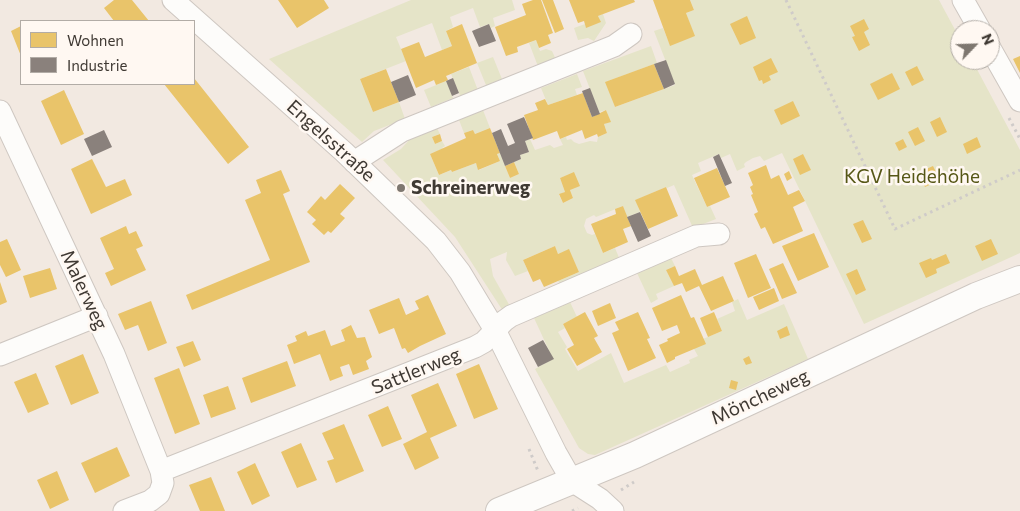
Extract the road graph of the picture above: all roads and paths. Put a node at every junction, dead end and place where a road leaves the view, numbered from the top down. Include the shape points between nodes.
1 (173, 0) edge
2 (786, 0) edge
3 (963, 0) edge
4 (974, 20) edge
5 (631, 34) dead end
6 (1000, 66) edge
7 (1020, 101) edge
8 (0, 111) edge
9 (354, 162) junction
10 (1020, 170) edge
11 (719, 234) dead end
12 (1020, 279) edge
13 (97, 316) junction
14 (495, 330) junction
15 (0, 355) edge
16 (528, 448) dead end
17 (161, 471) junction
18 (572, 481) junction
19 (546, 492) junction
20 (124, 511) edge
21 (499, 511) edge
22 (613, 511) edge

1 - 9 street, Engelsstraße
2 - 10 path via 895,229
3 - 4 street
5 - 9 street via 606,50 402,130
6 - 7 street
8 - 13 street, Malerweg
9 - 14 street, Engelsstraße via 436,241 460,272
11 - 14 street, Sattlerweg via 696,236 511,316
12 - 18 main road, Möncheweg via 976,296 635,455
13 - 15 street
13 - 17 street, Malerweg
14 - 17 street, Sattlerweg via 475,347
14 - 18 street, Engelsstraße
16 - 19 path
17 - 20 street via 163,484 159,494
18 - 19 main road, Möncheweg
18 - 22 street
19 - 21 main road, Möncheweg

